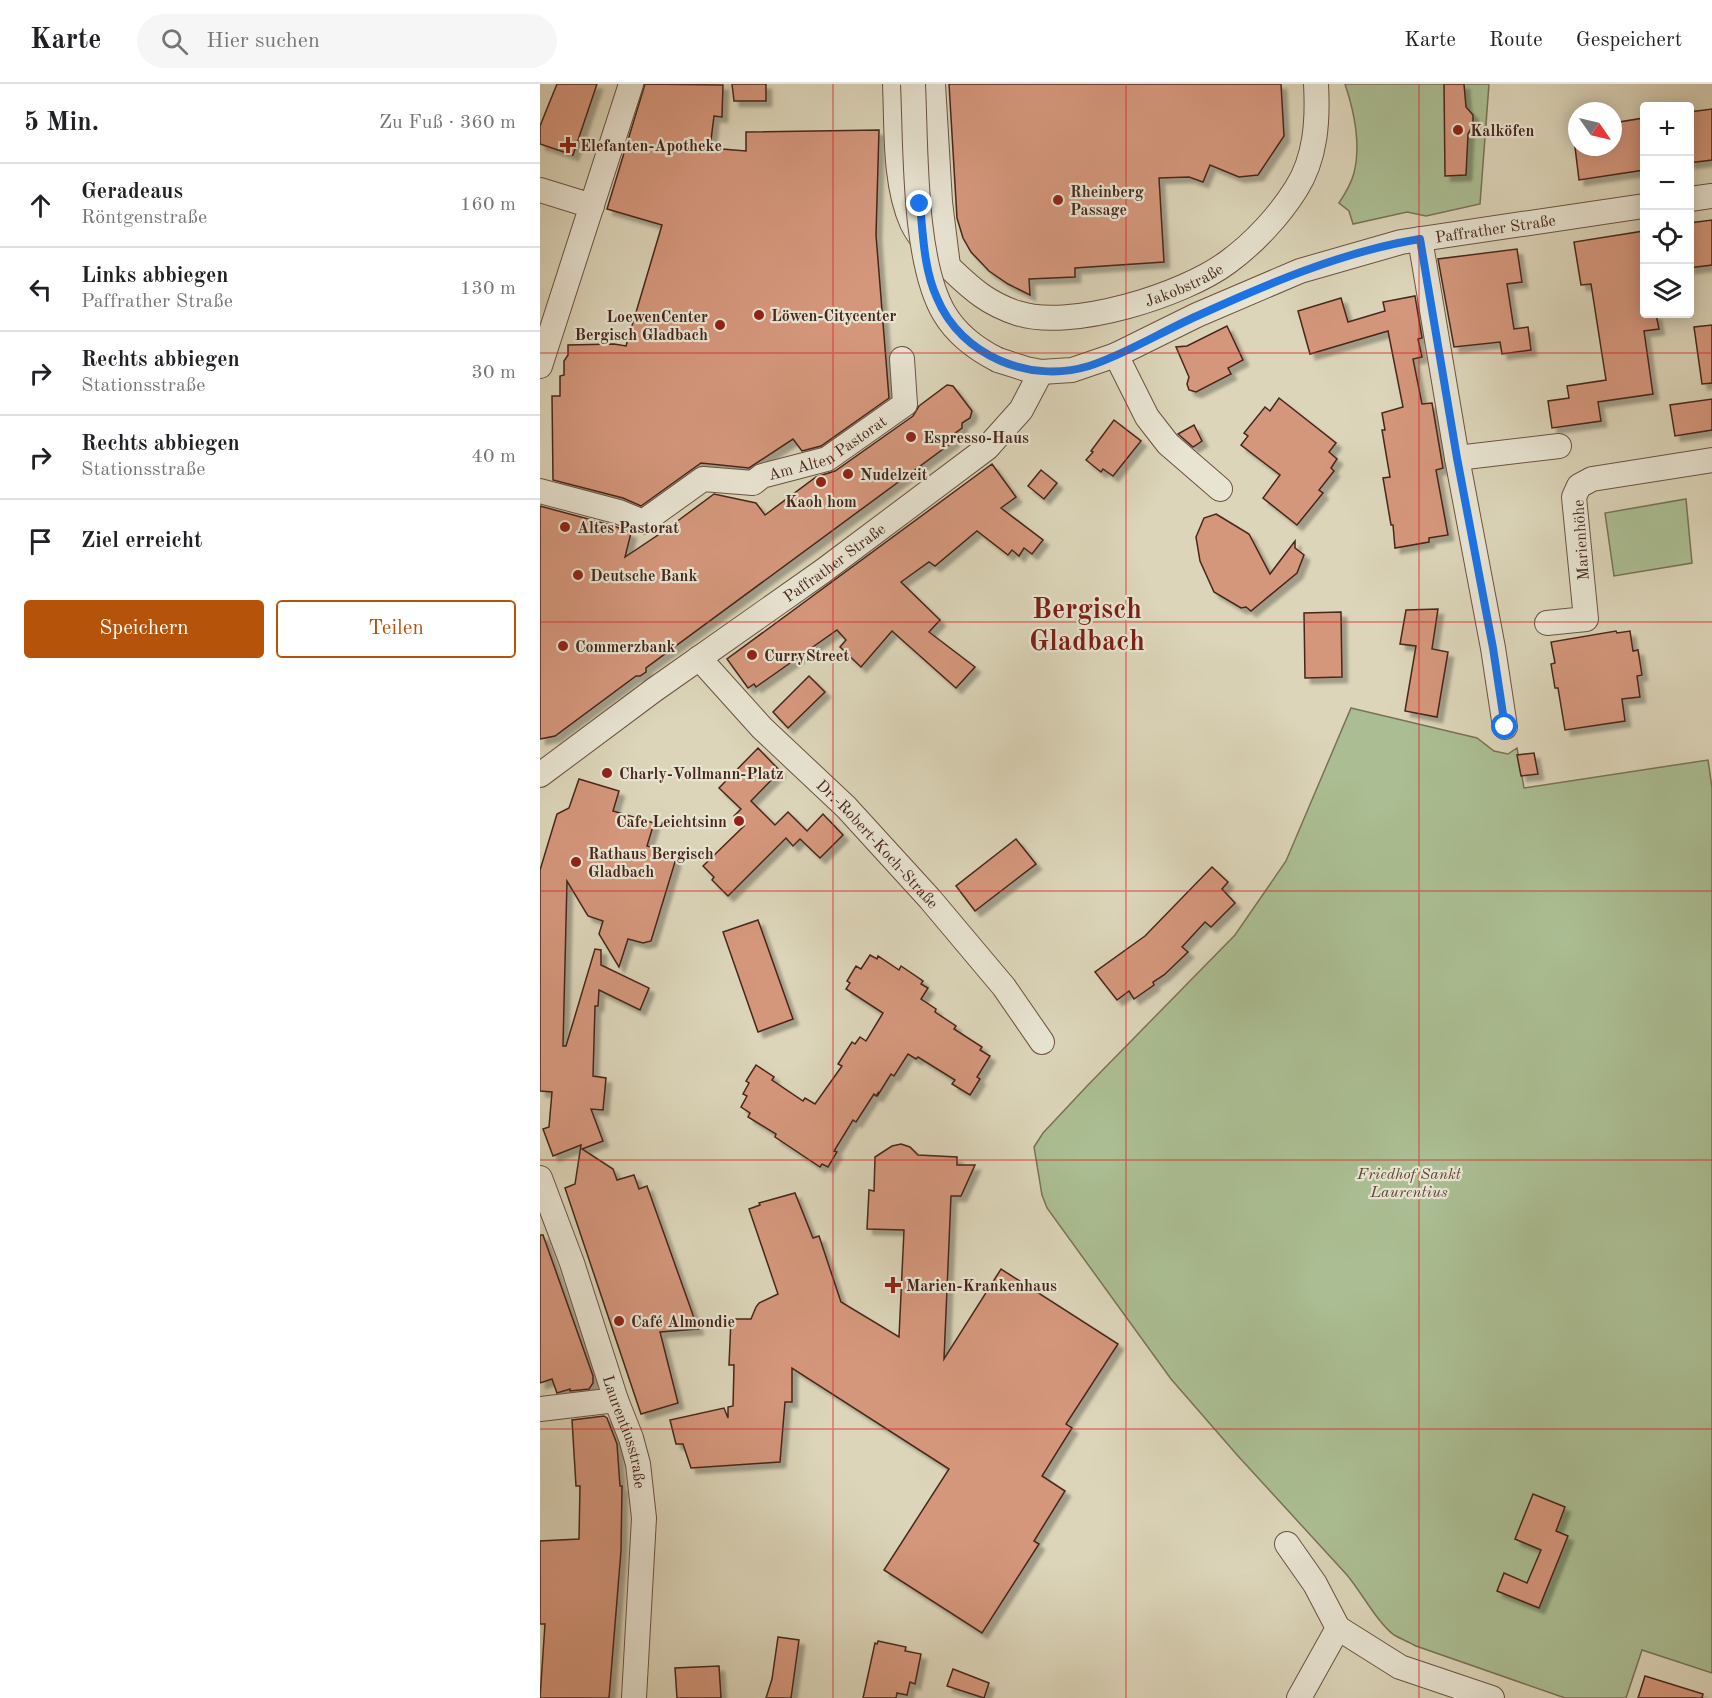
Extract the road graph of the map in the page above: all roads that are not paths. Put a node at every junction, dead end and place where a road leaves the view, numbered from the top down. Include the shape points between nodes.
1 (630, 84) edge
2 (895, 84) edge
3 (913, 84) edge
4 (933, 84) edge
5 (1317, 84) edge
6 (540, 190) edge
7 (1712, 196) edge
8 (1694, 198) edge
9 (592, 206) junction
10 (1640, 207) edge
11 (1420, 239) junction
12 (948, 266) junction
13 (1116, 355) junction
14 (902, 359) dead end
15 (540, 366) edge
16 (1041, 372) junction
17 (1559, 446) dead end
18 (1457, 458) junction
19 (1712, 460) edge
20 (1220, 489) dead end
21 (540, 491) edge
22 (1547, 623) dead end
23 (699, 658) junction
24 (1505, 727) dead end
25 (540, 775) edge
26 (1042, 1042) dead end
27 (540, 1178) edge
28 (616, 1400) junction
29 (540, 1409) edge
30 (1287, 1544) dead end
31 (1338, 1628) junction
32 (634, 1698) edge
33 (1299, 1698) edge
34 (1492, 1698) edge

1 - 9 street
2 - 12 street, Jakobstraße via 904,203 924,242
3 - 16 street, bridge via 921,221 934,292 959,333 978,349 1013,366
4 - 12 street
5 - 12 street, Jakobstraße via 1315,139 1297,188 1278,215 1250,243 1228,262 1196,280 1120,309 1042,318 1018,314 990,302
6 - 9 street
7 - 8 street
9 - 15 street
10 - 11 street, Paffrather Straße
11 - 13 street, Paffrather Straße via 1300,271
11 - 18 street
13 - 16 street, Paffrather Straße via 1072,370
13 - 20 street via 1147,417 1168,444
14 - 21 street, Am Alten Pastorat via 905,404 828,459 762,476 753,483 704,479 643,522
16 - 23 street, Paffrather Straße via 1021,410 987,448
17 - 18 street
18 - 24 street
19 - 22 street, Marienhöhe via 1592,479 1579,486 1574,497 1586,620
23 - 25 street, Paffrather Straße
23 - 26 street, Dr.-Robert-Koch-Straße via 762,729 846,807 930,899 1004,987
27 - 28 street, Laurentiusstraße
28 - 29 street
28 - 32 street, Laurentiusstraße via 638,1464 644,1518
30 - 31 street via 1315,1584
31 - 33 street
31 - 34 street via 1400,1667

